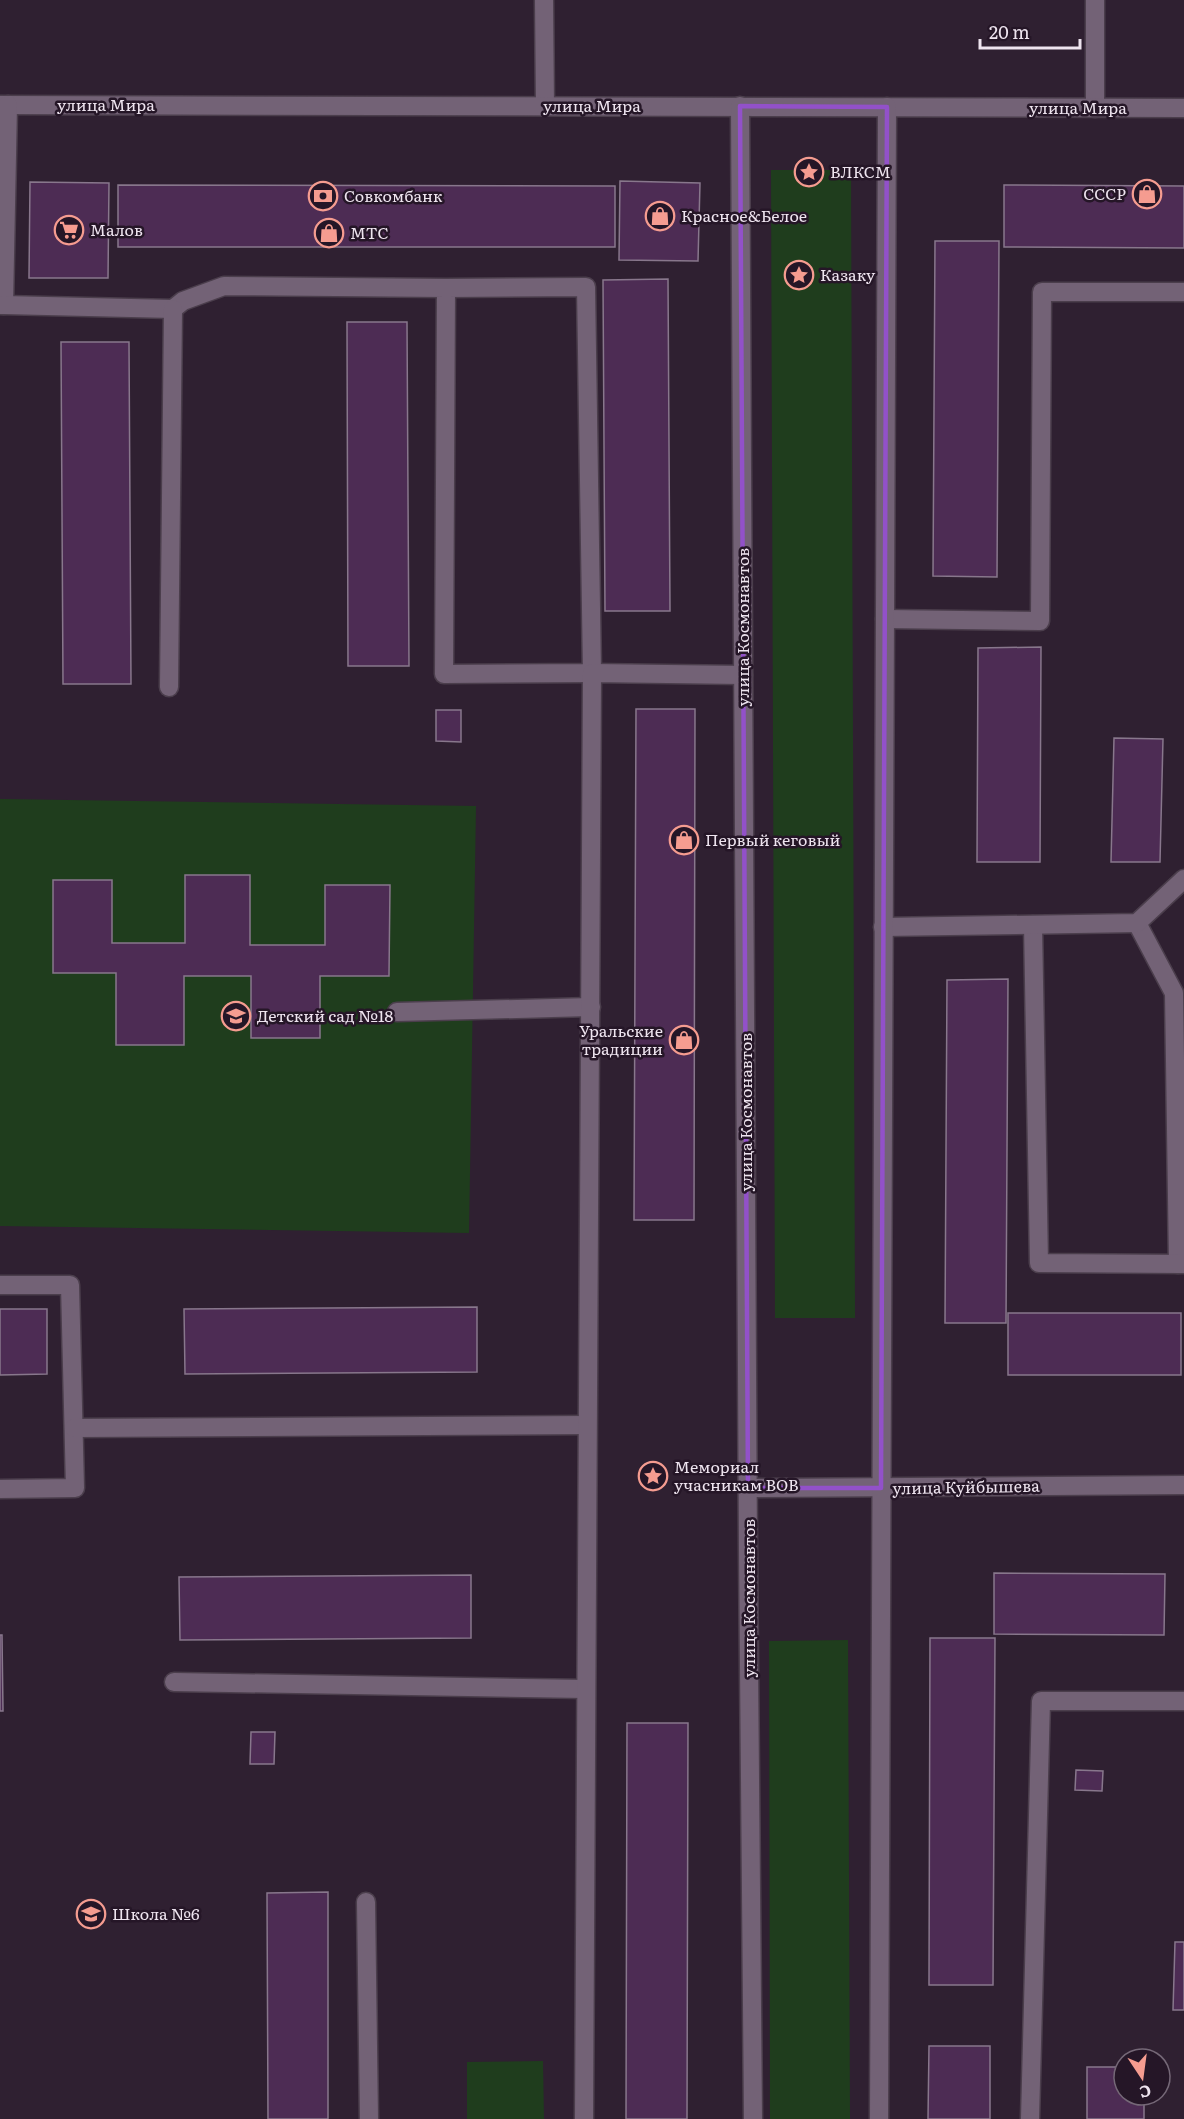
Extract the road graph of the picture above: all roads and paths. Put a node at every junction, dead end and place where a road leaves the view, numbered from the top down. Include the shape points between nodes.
1 (544, 0) edge
2 (1095, 0) edge
3 (4, 105) edge
4 (545, 106) junction
5 (740, 106) junction
6 (887, 107) junction
7 (1095, 108) junction
8 (1184, 108) edge
9 (446, 288) junction
10 (1184, 292) edge
11 (2, 305) edge
12 (173, 309) junction
13 (885, 619) junction
14 (592, 673) junction
15 (743, 675) junction
16 (169, 687) dead end
17 (1184, 879) edge
18 (1137, 923) junction
19 (1033, 925) junction
20 (883, 927) junction
21 (591, 1006) junction
22 (397, 1012) dead end
23 (1181, 1264) edge
24 (0, 1285) edge
25 (587, 1425) junction
26 (74, 1428) junction
27 (1184, 1485) edge
28 (748, 1488) junction
29 (881, 1488) junction
30 (0, 1489) edge
31 (174, 1683) dead end
32 (585, 1689) junction
33 (1184, 1701) edge
34 (366, 1902) dead end
35 (369, 2119) edge
36 (584, 2119) edge
37 (753, 2119) edge
38 (879, 2119) edge
39 (1030, 2119) edge

1 - 4 street
2 - 7 street
3 - 4 street, улица Мира
3 - 11 street
4 - 5 street, улица Мира
5 - 6 street, улица Мира
5 - 15 street, улица Космонавтов
6 - 7 street, улица Мира
6 - 13 street
7 - 8 street, улица Мира
9 - 12 street via 224,286 183,301
9 - 14 street via 586,287
9 - 14 street via 444,674
10 - 13 street via 1042,291 1040,621
11 - 12 street
12 - 16 street
13 - 20 street
14 - 15 street
14 - 21 street
15 - 28 street, улица Космонавтов
17 - 18 street
18 - 19 street
18 - 23 street via 1174,993
19 - 20 street
19 - 23 street via 1039,1263
20 - 29 street
21 - 22 street
21 - 25 street
24 - 26 street via 70,1285
25 - 26 street
25 - 32 street
26 - 30 street via 75,1488
27 - 29 street, улица Куйбышева
28 - 29 street, улица Куйбышева
28 - 37 street, улица Космонавтов
29 - 38 street
31 - 32 street
32 - 36 street
33 - 39 street via 1041,1701
34 - 35 street

